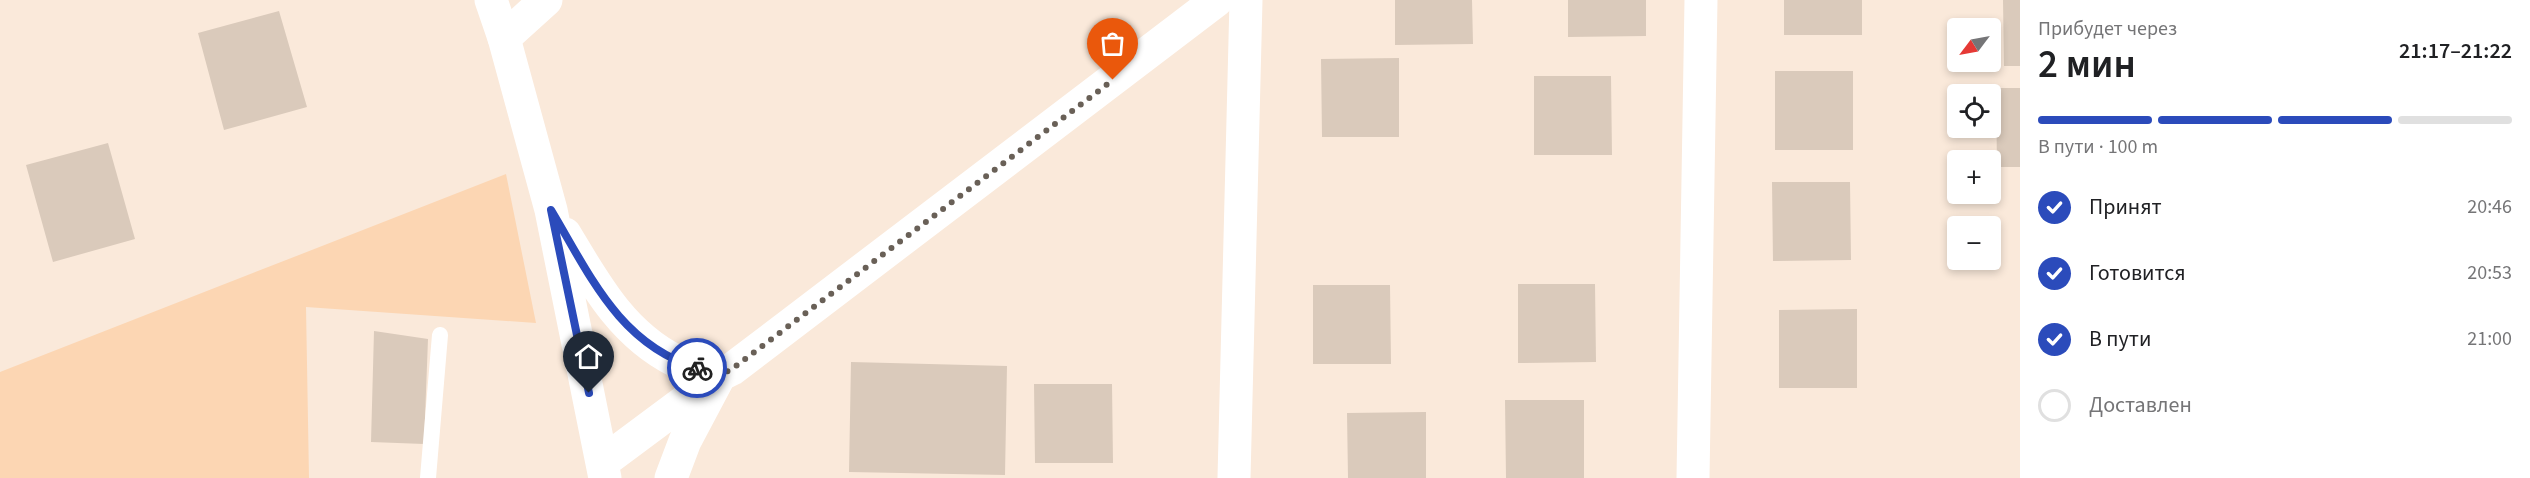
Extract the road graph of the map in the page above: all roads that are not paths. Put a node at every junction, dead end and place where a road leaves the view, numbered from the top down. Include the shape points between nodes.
1 (491, 0) edge
2 (546, 0) edge
3 (1217, 0) edge
4 (1246, 0) edge
5 (1701, 0) edge
6 (504, 38) junction
7 (551, 210) junction
8 (440, 335) dead end
9 (720, 375) junction
10 (604, 470) edge
11 (428, 478) edge
12 (671, 478) edge
13 (1234, 478) edge
14 (1693, 478) edge

1 - 6 main road
2 - 6 main road
3 - 9 main road
4 - 13 main road
5 - 14 main road
6 - 7 main road
7 - 9 main road via 593,281 642,341 677,362
7 - 10 main road
8 - 11 lane
9 - 10 main road
9 - 12 main road via 685,441

